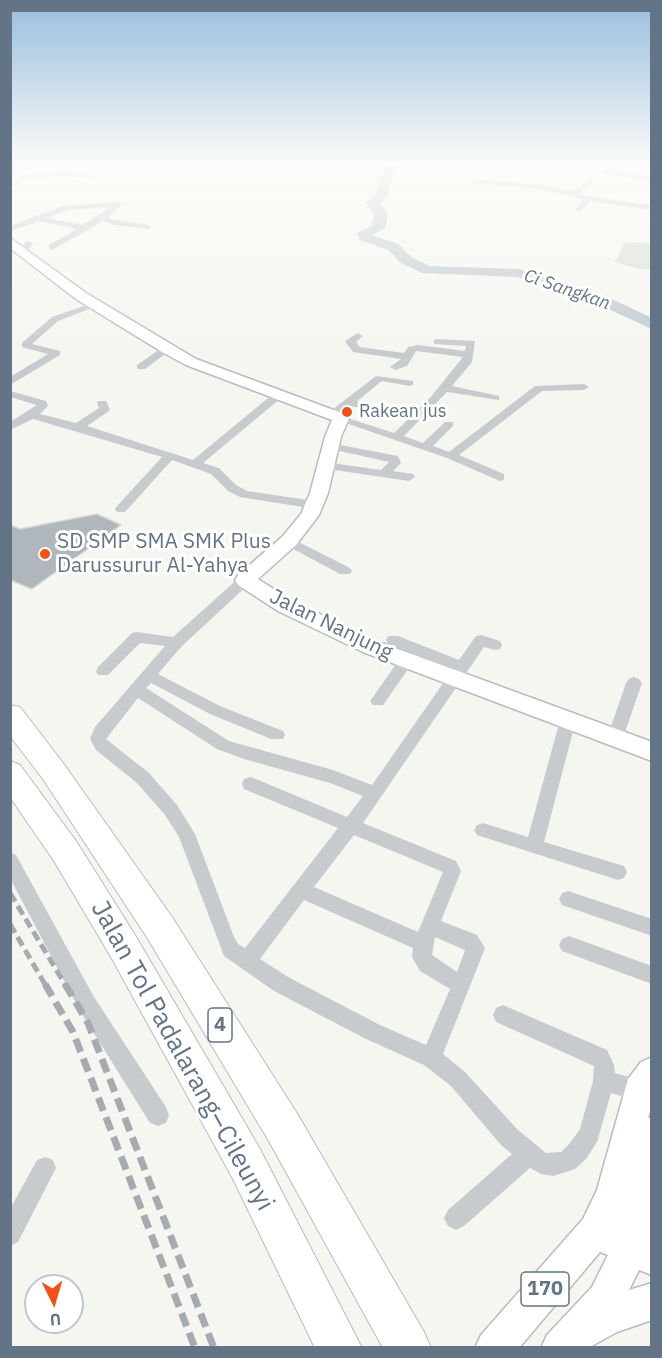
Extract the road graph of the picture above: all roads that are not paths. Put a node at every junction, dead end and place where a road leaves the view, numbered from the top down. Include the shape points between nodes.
1 (82, 227) edge
2 (85, 228) joint
3 (20, 246) edge
4 (52, 247) dead end
5 (95, 305) junction
6 (358, 336) dead end
7 (437, 342) dead end
8 (167, 350) junction
9 (469, 355) junction
10 (408, 357) junction
11 (141, 367) dead end
12 (395, 367) dead end
13 (10, 382) edge
14 (409, 383) dead end
15 (584, 387) dead end
16 (445, 388) junction
17 (10, 394) edge
18 (277, 396) junction
19 (495, 398) dead end
20 (102, 403) dead end
21 (341, 412) junction
22 (394, 414) dead end
23 (32, 415) junction
24 (449, 424) dead end
25 (10, 427) edge
26 (78, 427) junction
27 (396, 437) junction
28 (330, 446) junction
29 (425, 447) junction
30 (170, 455) junction
31 (452, 456) junction
32 (195, 464) junction
33 (325, 466) junction
34 (385, 473) junction
35 (409, 477) dead end
36 (500, 477) dead end
37 (315, 505) junction
38 (121, 508) dead end
39 (289, 541) junction
40 (345, 571) dead end
41 (245, 580) junction
42 (393, 640) dead end
43 (176, 643) junction
44 (495, 645) dead end
45 (406, 661) junction
46 (103, 671) dead end
47 (458, 673) junction
48 (150, 676) junction
49 (634, 682) dead end
50 (138, 690) junction
51 (378, 701) dead end
52 (10, 715) edge
53 (568, 720) junction
54 (276, 735) dead end
55 (615, 738) junction
56 (651, 752) edge
57 (10, 773) edge
58 (250, 784) dead end
59 (375, 794) junction
60 (351, 826) junction
61 (483, 830) dead end
62 (534, 846) junction
63 (10, 860) edge
64 (618, 872) dead end
65 (301, 890) junction
66 (568, 899) dead end
67 (651, 928) edge
68 (426, 935) junction
69 (569, 945) dead end
70 (246, 962) junction
71 (651, 975) edge
72 (462, 985) junction
73 (503, 1015) dead end
74 (431, 1058) junction
75 (604, 1081) junction
76 (645, 1082) edge
77 (158, 1115) dead end
78 (651, 1133) edge
79 (529, 1155) junction
80 (45, 1168) dead end
81 (456, 1218) dead end
82 (595, 1231) junction
83 (10, 1234) edge
84 (641, 1253) edge
85 (651, 1301) edge
86 (566, 1341) edge
87 (339, 1347) edge
88 (408, 1347) edge
89 (494, 1347) edge

1 - 2 street
2 - 4 street
3 - 5 main road
5 - 8 main road
5 - 13 street via 55,319 25,345 56,353
6 - 10 street via 350,340 357,350
7 - 9 street via 472,343
8 - 11 street
8 - 18 main road
9 - 10 street via 418,348 412,349
9 - 16 street
10 - 12 street via 404,364
14 - 21 street via 383,377
15 - 31 street via 539,388
16 - 19 street
16 - 27 street
17 - 23 street via 42,403
18 - 21 main road
18 - 32 street
20 - 26 street via 105,409
21 - 22 street
21 - 27 street
21 - 28 main road, Jalan Nanjung
23 - 25 street
23 - 26 street
24 - 29 street
26 - 30 street
27 - 29 street
28 - 33 main road, Jalan Nanjung
28 - 34 street via 394,458 395,463
29 - 31 street
30 - 32 street
30 - 38 street
31 - 36 street
32 - 37 street via 215,471 244,494
33 - 34 street
33 - 37 main road, Jalan Nanjung
34 - 35 street
37 - 39 main road, Jalan Nanjung
39 - 40 street
39 - 41 main road, Jalan Nanjung
41 - 43 street
41 - 45 main road, Jalan Nanjung via 285,606
42 - 47 street
43 - 46 street via 137,637
43 - 48 street
44 - 47 street via 481,640
45 - 47 main road, Jalan Nanjung
45 - 51 street
47 - 53 main road, Jalan Nanjung
47 - 59 street
48 - 50 street
48 - 54 street via 214,710
49 - 55 street
50 - 59 street via 223,744 333,777
50 - 70 street via 101,732 99,742 143,777 171,810 198,862 226,941
52 - 88 highway, Jalan Tol Padalarang–Cileunyi / 4 via 54,771 160,927 284,1129
53 - 55 main road, Jalan Nanjung
53 - 62 street
55 - 56 main road, Jalan Nanjung
57 - 87 highway, Jalan Tol Padalarang–Cileunyi / 4 via 65,851 123,946 246,1163
58 - 60 street
59 - 60 street
60 - 65 street
60 - 68 street via 450,867 452,871
61 - 62 street
62 - 64 street
63 - 77 street via 87,1004
65 - 68 street
65 - 70 street
66 - 67 street
68 - 72 street via 423,957 427,966
68 - 72 street via 470,941 474,945
69 - 71 street
70 - 74 street via 373,1032
72 - 74 street
73 - 75 street via 600,1057
74 - 79 street via 458,1079
75 - 76 street
75 - 79 street via 589,1134 578,1151 567,1161 552,1165
76 - 82 main road, 170 via 613,1194
78 - 84 main road, 170 via 641,1177
79 - 81 street
80 - 83 street
82 - 84 main road
82 - 89 main road, 170
84 - 86 main road, 170 via 605,1300
85 - 86 main road via 608,1316

